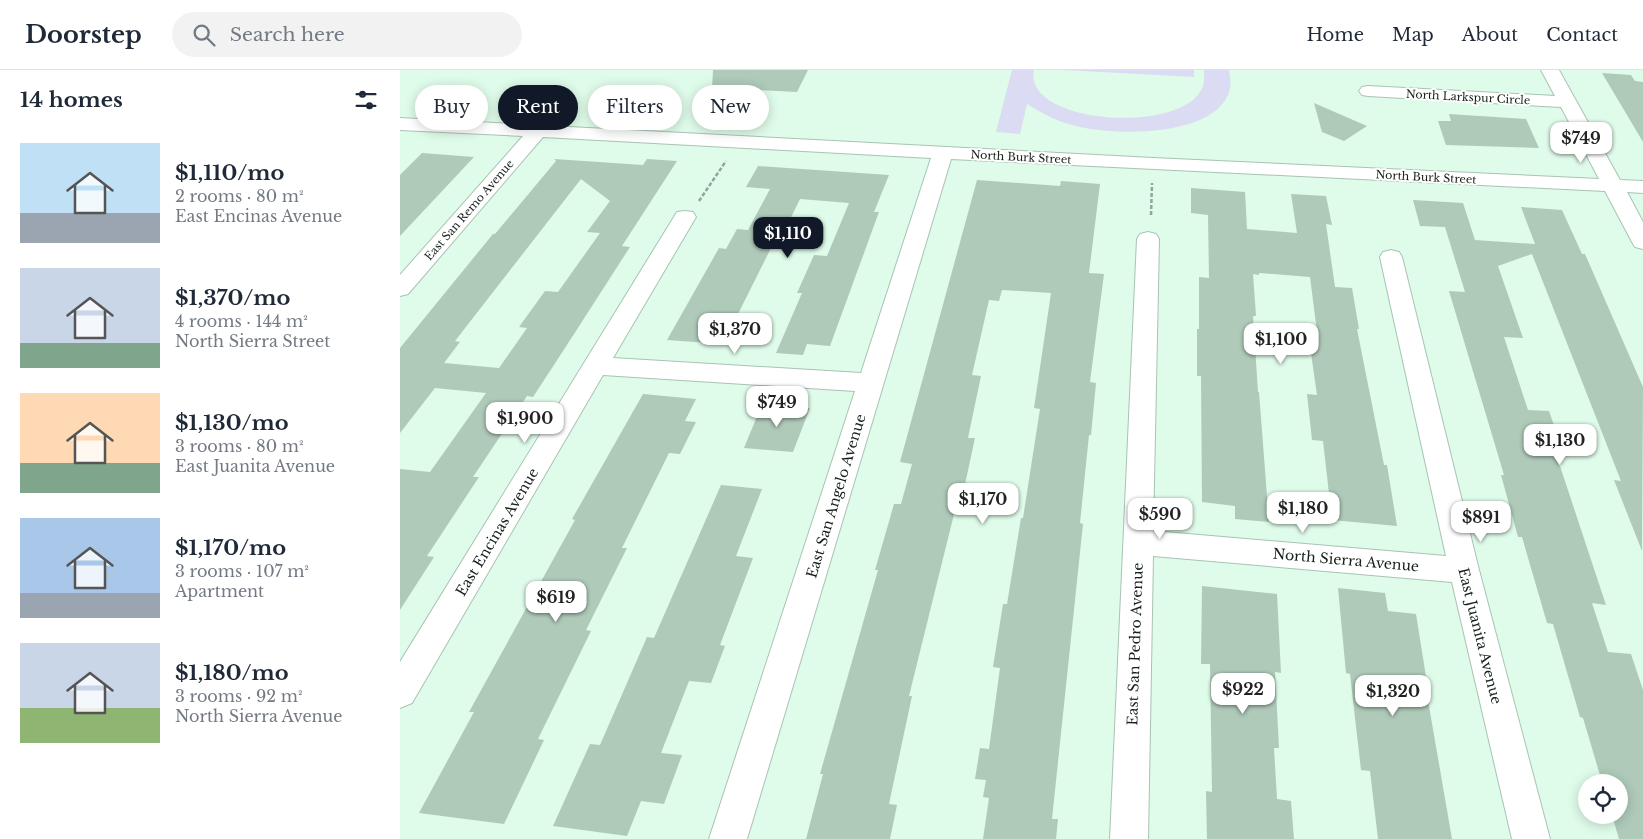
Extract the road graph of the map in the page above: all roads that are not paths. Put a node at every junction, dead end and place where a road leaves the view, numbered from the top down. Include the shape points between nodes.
1 (1550, 70) edge
2 (1368, 91) dead end
3 (1567, 102) junction
4 (400, 124) edge
5 (538, 131) junction
6 (943, 153) junction
7 (1612, 185) junction
8 (1643, 187) edge
9 (685, 217) road end
10 (1150, 227) road end
11 (1643, 242) edge
12 (1391, 257) dead end
13 (400, 289) edge
14 (596, 366) junction
15 (871, 384) junction
16 (1138, 542) junction
17 (1464, 570) junction
18 (400, 692) edge
19 (728, 839) edge
20 (1129, 839) edge
21 (1531, 839) edge

1 - 3 street
2 - 3 street, North Larkspur Circle
3 - 7 street
4 - 5 street, North Burk Street
5 - 6 street, North Burk Street
5 - 13 street, East San Remo Avenue
6 - 7 street, North Burk Street
6 - 15 street, East San Angelo Avenue
7 - 8 street, North Burk Street
7 - 11 street
9 - 14 street, East Encinas Avenue
10 - 16 street, East San Pedro Avenue
12 - 17 street, East Juanita Avenue
14 - 15 street
14 - 18 street, East Encinas Avenue
15 - 19 street, East San Angelo Avenue
16 - 17 street, North Sierra Avenue
16 - 20 street, East San Pedro Avenue
17 - 21 street, East Juanita Avenue

